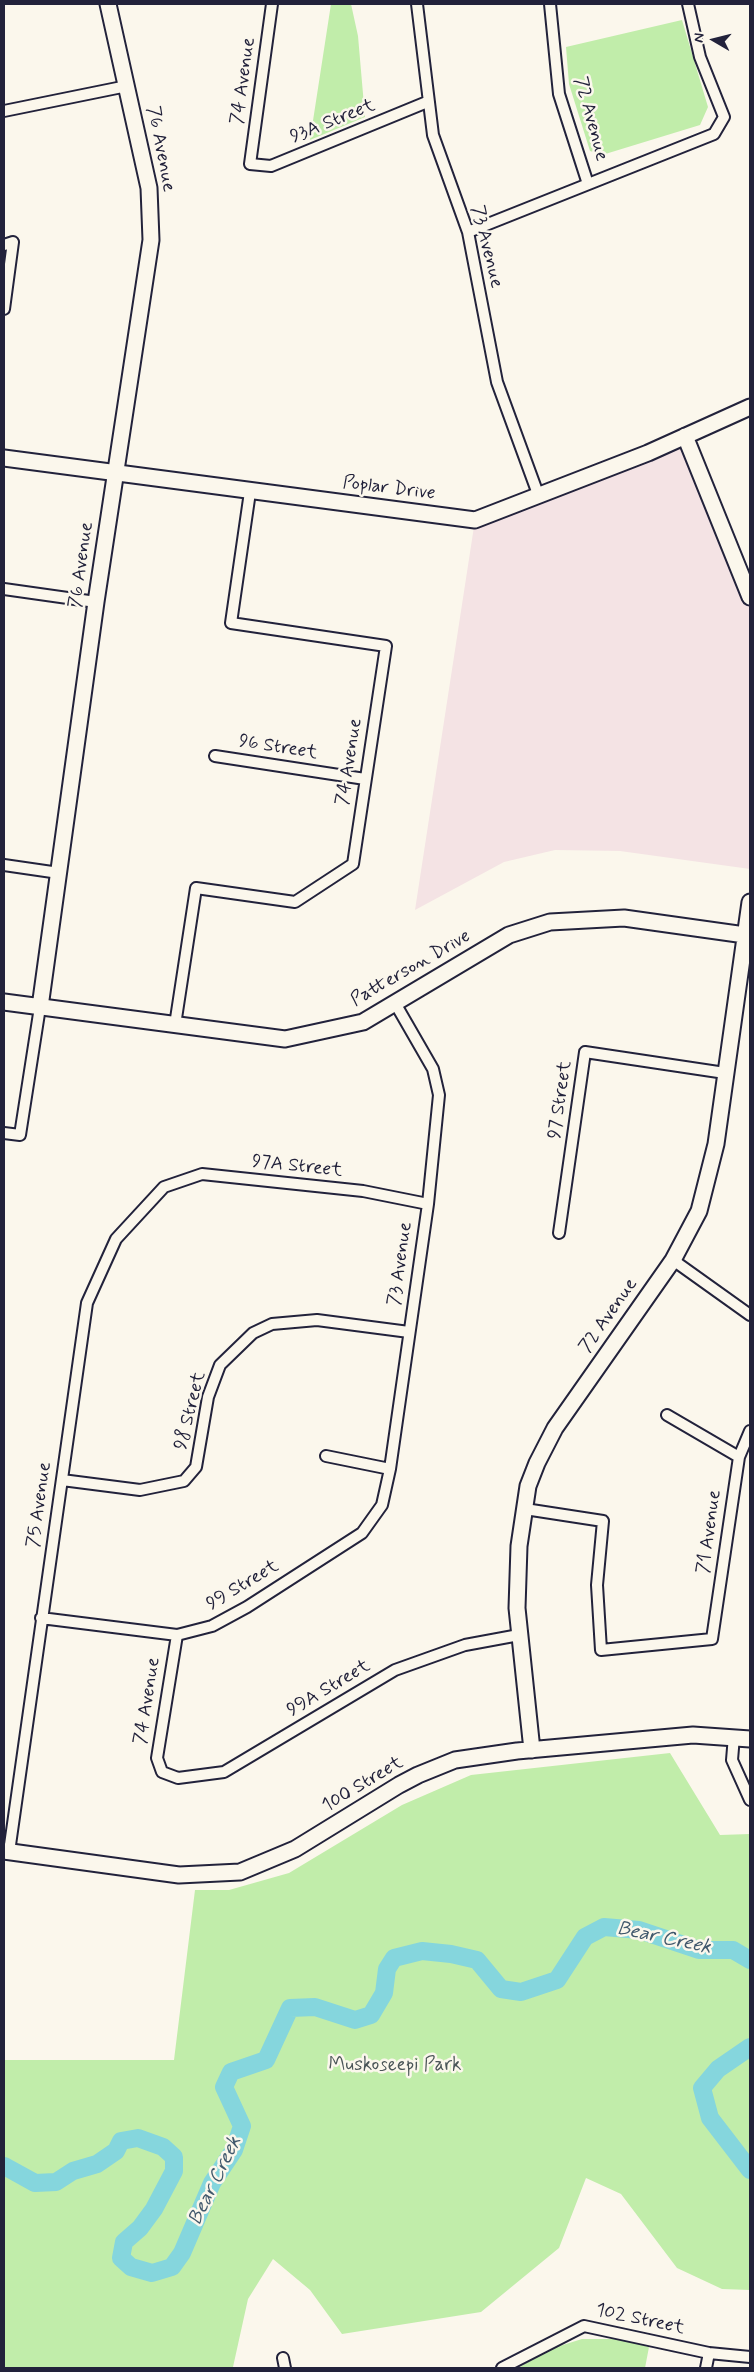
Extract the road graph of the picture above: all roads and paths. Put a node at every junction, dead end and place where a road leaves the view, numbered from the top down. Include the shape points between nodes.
1 (108, 4) edge
2 (272, 4) edge
3 (417, 4) edge
4 (550, 4) edge
5 (688, 4) edge
6 (127, 86) junction
7 (427, 102) junction
8 (4, 111) edge
9 (250, 164) joint
10 (588, 184) junction
11 (468, 232) junction
12 (8, 243) edge
13 (4, 309) edge
14 (750, 407) edge
15 (684, 436) junction
16 (4, 458) edge
17 (115, 473) junction
18 (250, 492) junction
19 (538, 494) junction
20 (4, 589) edge
21 (750, 598) edge
22 (96, 602) junction
23 (215, 756) dead end
24 (365, 780) junction
25 (4, 865) edge
26 (59, 873) junction
27 (750, 902) edge
28 (745, 935) junction
29 (4, 1002) edge
30 (395, 1003) junction
31 (40, 1007) junction
32 (175, 1025) junction
33 (725, 1073) junction
34 (4, 1133) edge
35 (164, 1187) joint
36 (428, 1204) junction
37 (559, 1233) dead end
38 (673, 1260) junction
39 (750, 1315) edge
40 (409, 1332) junction
41 (667, 1415) dead end
42 (750, 1431) edge
43 (326, 1456) dead end
44 (739, 1457) junction
45 (390, 1469) junction
46 (62, 1480) junction
47 (524, 1509) junction
48 (362, 1533) joint
49 (41, 1618) junction
50 (177, 1635) junction
51 (518, 1635) junction
52 (734, 1736) junction
53 (750, 1739) edge
54 (532, 1750) junction
55 (162, 1772) joint
56 (750, 1800) edge
57 (6, 1851) edge
58 (708, 2353) junction
59 (750, 2357) edge
60 (504, 2368) edge
61 (706, 2368) edge

1 - 6 street, 76 Avenue
2 - 9 street, 74 Avenue
3 - 7 street, 73 Avenue
4 - 10 street, 72 Avenue via 559,94
5 - 10 street via 700,57 724,117 714,134
6 - 8 street
6 - 17 street, 76 Avenue via 150,188 151,240
7 - 9 street, 93A Street via 271,166
7 - 11 street, 73 Avenue via 433,134
10 - 11 street
11 - 19 street, 73 Avenue via 497,382
12 - 13 street
14 - 15 street, Poplar Drive
15 - 19 street, Poplar Drive via 648,453
15 - 21 street
16 - 17 street, Poplar Drive
17 - 18 street, Poplar Drive
17 - 22 street, 76 Avenue
18 - 19 street, Poplar Drive via 475,520
18 - 24 street, 74 Avenue via 231,623 386,646
20 - 22 street
22 - 26 street, 76 Avenue
23 - 24 street, 96 Street
24 - 32 street, 74 Avenue via 352,864 295,902 196,888
25 - 26 street
26 - 31 street, 76 Avenue
27 - 28 street, 72 Avenue
28 - 30 street, Patterson Drive via 624,918 550,922 509,935
28 - 33 street, 72 Avenue
29 - 31 street, Patterson Drive
30 - 32 street, Patterson Drive via 363,1022 285,1039
30 - 36 street, 73 Avenue via 433,1069 439,1096
31 - 32 street, Patterson Drive
31 - 34 street, 76 Avenue via 20,1135
33 - 37 street, 97 Street via 585,1052
33 - 38 street, 72 Avenue via 711,1171 699,1211
35 - 36 street, 97A Street via 202,1174 363,1191
35 - 46 street, 75 Avenue via 116,1239 87,1303
36 - 40 street, 73 Avenue
38 - 39 street
38 - 47 street, 72 Avenue via 546,1443 528,1486
40 - 45 street, 73 Avenue
40 - 46 street, 98 Street via 317,1320 272,1324 253,1333 220,1365 208,1397 196,1467 184,1481 140,1490
41 - 44 street
42 - 44 street, 71 Avenue
43 - 45 street
44 - 47 street, 71 Avenue via 712,1639 601,1650 597,1585 604,1521
45 - 48 street, 73 Avenue via 382,1505
46 - 49 street, 75 Avenue
47 - 51 street, 72 Avenue via 517,1581
48 - 50 street, 99 Street via 247,1607 212,1626
49 - 50 street, 99 Street
49 - 57 street, 75 Avenue
50 - 55 street, 74 Avenue via 157,1758
51 - 54 street, 72 Avenue
51 - 55 street, 99A Street via 464,1645 394,1670 224,1772 178,1778
52 - 53 street, 100 Street
52 - 54 street, 100 Street via 693,1735
52 - 56 street via 732,1760
54 - 57 street, 100 Street via 480,1755 437,1766 295,1849 240,1872 179,1875
58 - 59 street, 102 Street
58 - 60 street, 102 Street via 584,2326
58 - 61 street

